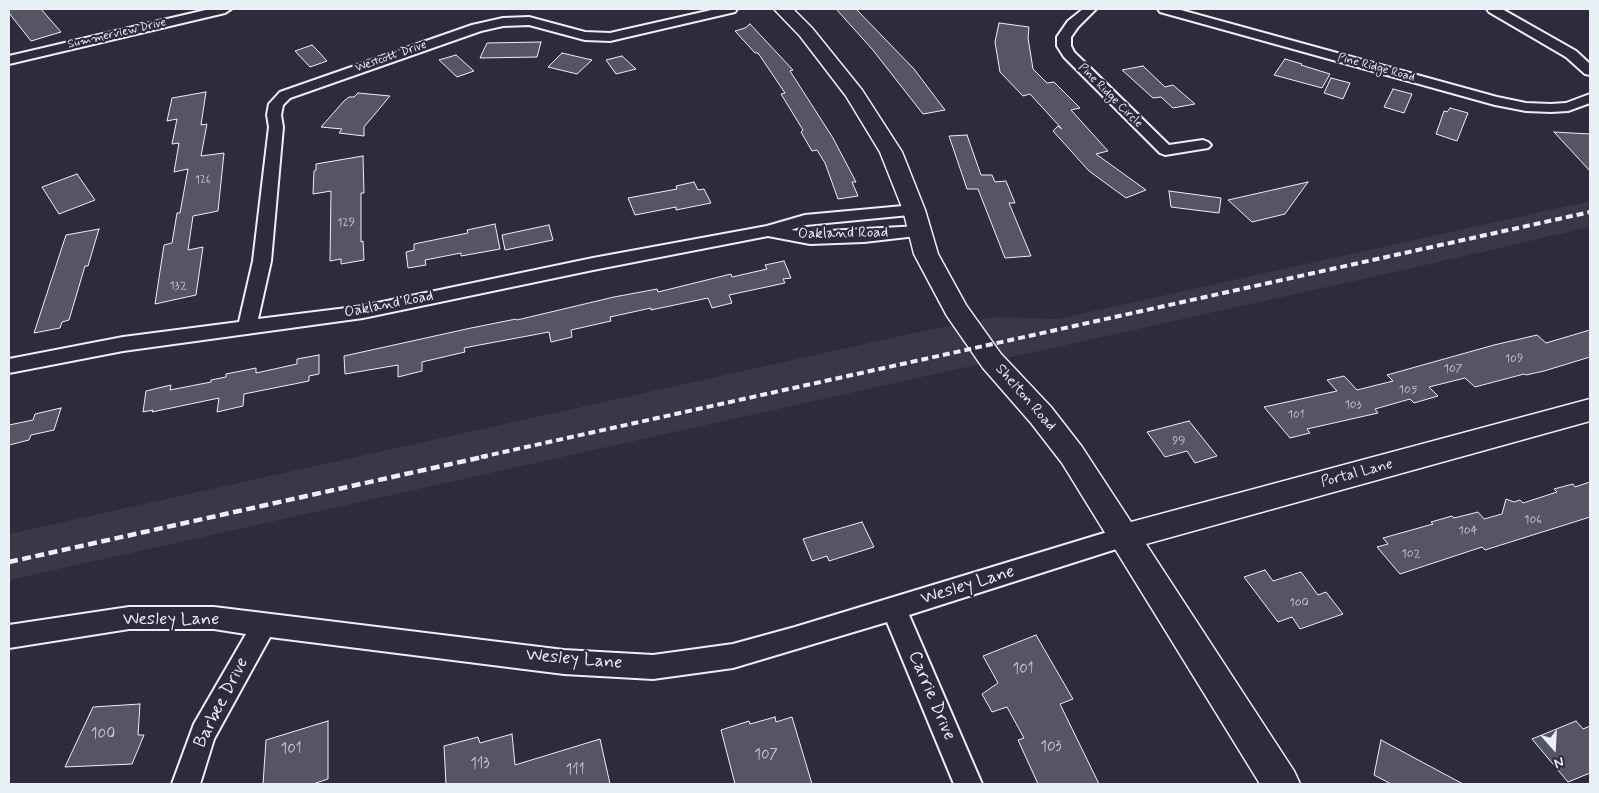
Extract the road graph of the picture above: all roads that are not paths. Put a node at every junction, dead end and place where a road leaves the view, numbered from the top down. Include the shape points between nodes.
1 (225, 9) edge
2 (731, 9) edge
3 (782, 9) edge
4 (1090, 9) edge
5 (1164, 9) edge
6 (1493, 9) edge
7 (9, 60) edge
8 (1590, 71) edge
9 (1590, 98) edge
10 (1203, 145) dead end
11 (916, 220) junction
12 (246, 326) junction
13 (9, 366) edge
14 (1590, 410) edge
15 (1124, 537) junction
16 (894, 609) junction
17 (264, 625) junction
18 (9, 637) edge
19 (186, 784) edge
20 (968, 784) edge
21 (1281, 784) edge

1 - 7 street, Summerview Drive
2 - 12 street, Westcott Drive via 610,37 585,36 529,21 496,23 284,95 276,104 274,115 276,127 262,261
3 - 11 street, Shelton Road via 806,32 855,94 891,152
4 - 10 street, Pine Ridge Circle via 1072,24 1064,37 1064,46 1069,54 1165,150
5 - 9 street, Pine Ridge Road via 1495,101 1550,108 1568,107
6 - 8 street via 1571,54
11 - 12 street, Oakland Road via 864,236 810,238 768,231 363,312
11 - 15 street, Shelton Road via 934,273 981,348 1072,455
12 - 13 street, Oakland Road via 123,344
14 - 15 street, Portal Lane
15 - 16 street, Wesley Lane
15 - 21 street, Shelton Road
16 - 17 street, Wesley Lane via 733,656 653,667 564,662
16 - 20 street, Carrie Drive
17 - 18 street, Wesley Lane via 214,618 129,618
17 - 19 street, Barbee Drive via 203,733

